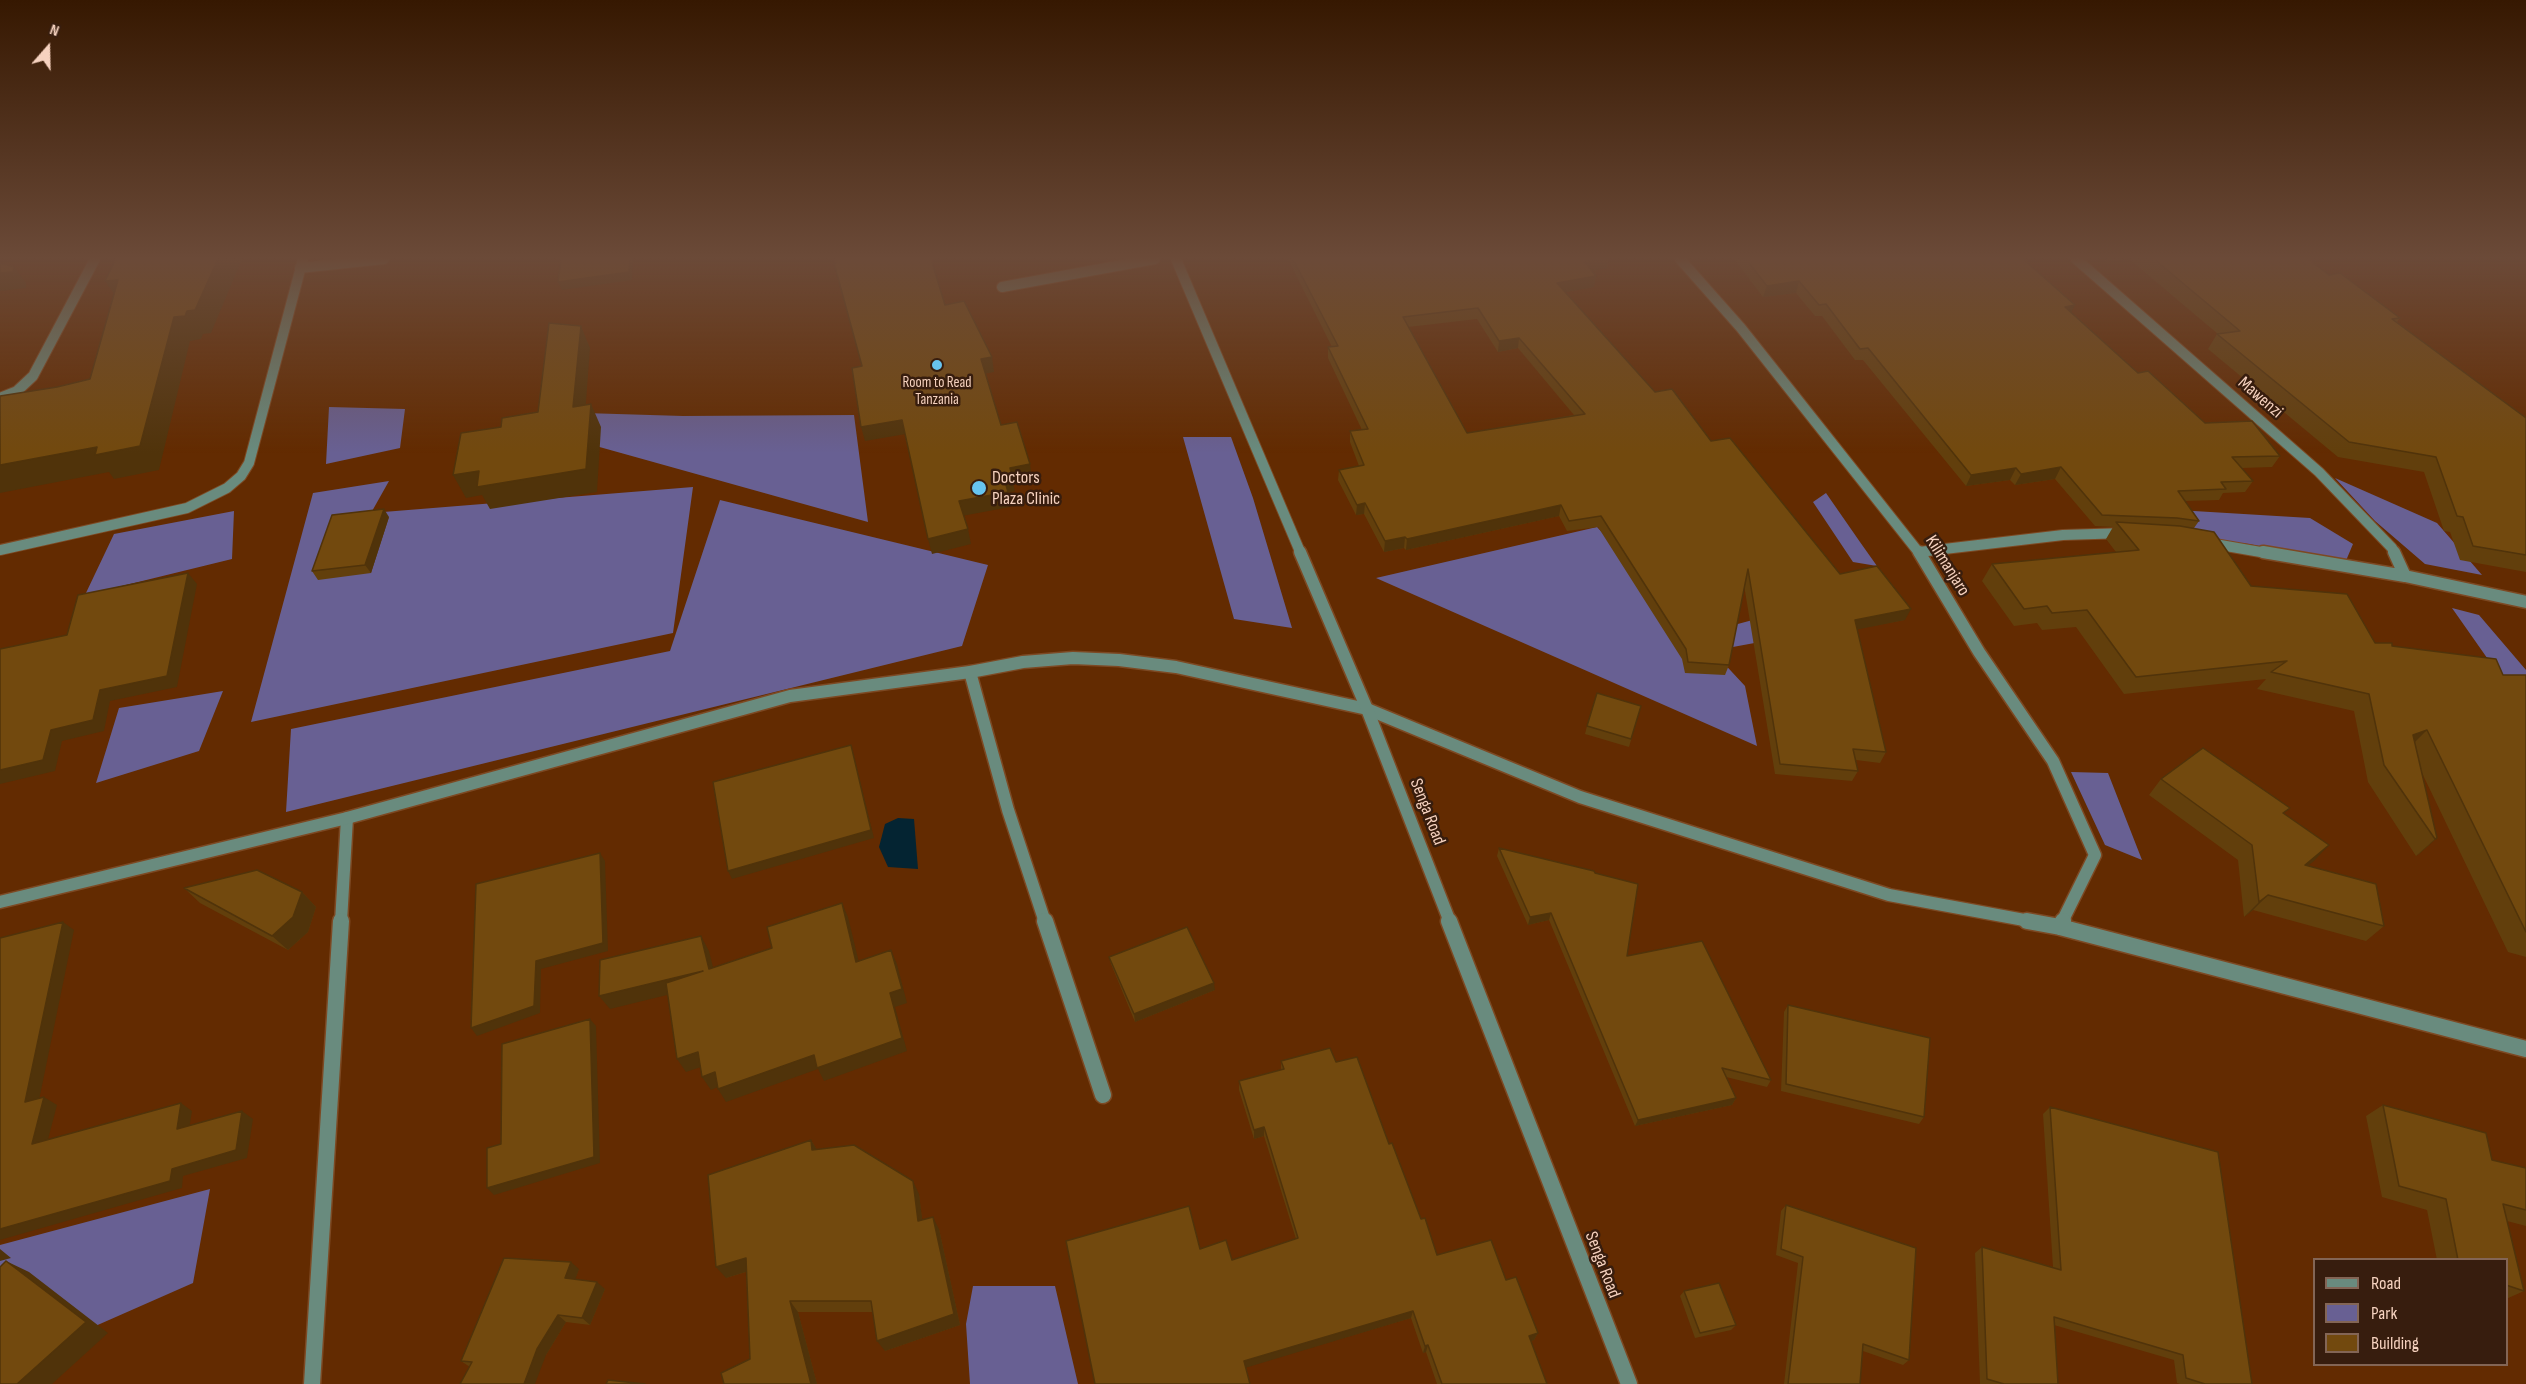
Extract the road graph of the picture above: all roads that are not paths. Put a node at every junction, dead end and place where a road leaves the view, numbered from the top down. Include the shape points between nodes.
1 (61, 324) edge
2 (286, 324) edge
3 (1203, 324) edge
4 (1738, 324) edge
5 (2150, 324) edge
6 (0, 398) edge
7 (2138, 534) edge
8 (2192, 540) edge
9 (0, 550) edge
10 (1919, 552) junction
11 (2405, 576) junction
12 (2526, 602) edge
13 (970, 672) junction
14 (1367, 709) junction
15 (347, 818) junction
16 (0, 902) edge
17 (2060, 927) junction
18 (2526, 1049) edge
19 (1103, 1095) dead end
20 (312, 1384) edge
21 (1629, 1384) edge

1 - 6 street via 33,376 16,391
2 - 9 street via 249,463 227,488 187,508
3 - 14 street, Senga Road
4 - 10 street, Kilimanjaro
5 - 11 street, Mawenzi via 2319,472 2392,548
7 - 10 street via 2063,535
8 - 11 street
10 - 17 street, Kilimanjaro via 1979,652 2053,761 2095,855
11 - 12 street
13 - 14 street via 1023,662 1119,660 1176,667
13 - 15 street via 790,696
13 - 19 street via 1008,810
14 - 17 street via 1580,797 1889,895
14 - 21 street, Senga Road
15 - 16 street
15 - 20 street
17 - 18 street

